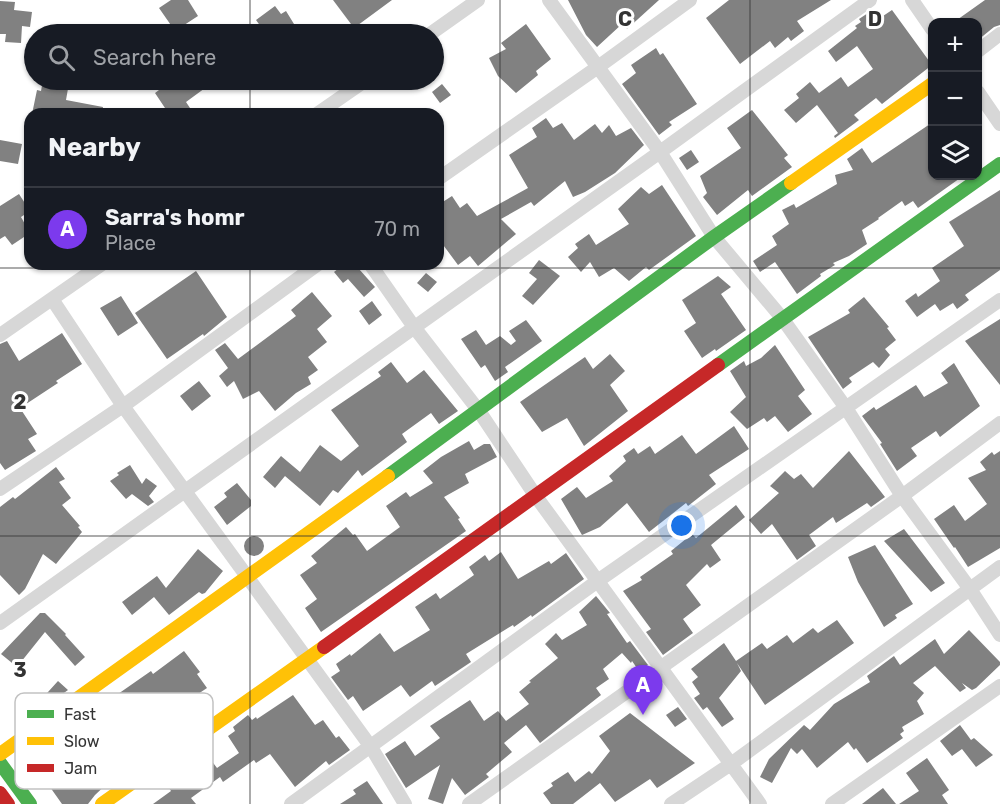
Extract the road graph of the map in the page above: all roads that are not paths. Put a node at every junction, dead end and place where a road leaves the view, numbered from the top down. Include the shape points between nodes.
1 (478, 0) edge
2 (549, 0) edge
3 (690, 0) edge
4 (870, 0) edge
5 (912, 0) edge
6 (928, 22) edge
7 (444, 24) edge
8 (1000, 34) edge
9 (982, 48) edge
10 (598, 67) junction
11 (928, 87) edge
12 (352, 90) edge
13 (982, 98) edge
14 (326, 108) edge
15 (1000, 124) edge
16 (660, 152) junction
17 (1000, 164) edge
18 (444, 175) edge
19 (714, 237) junction
20 (93, 270) edge
21 (310, 270) edge
22 (374, 270) edge
23 (52, 299) junction
24 (1000, 300) edge
25 (782, 318) junction
26 (414, 327) junction
27 (0, 335) edge
28 (123, 406) junction
29 (846, 408) junction
30 (479, 411) junction
31 (1000, 423) edge
32 (0, 489) edge
33 (184, 490) junction
34 (535, 495) junction
35 (902, 496) junction
36 (1000, 567) edge
37 (247, 578) junction
38 (599, 580) junction
39 (970, 589) junction
40 (0, 623) edge
41 (1000, 635) edge
42 (308, 660) junction
43 (662, 668) junction
44 (1000, 686) edge
45 (86, 693) edge
46 (213, 726) edge
47 (15, 743) edge
48 (371, 747) junction
49 (0, 754) edge
50 (0, 763) edge
51 (731, 764) junction
52 (15, 784) edge
53 (19, 789) edge
54 (123, 789) edge
55 (0, 793) edge
56 (8, 804) edge
57 (30, 804) edge
58 (102, 804) edge
59 (291, 804) edge
60 (405, 804) edge
61 (470, 804) edge
62 (670, 804) edge
63 (760, 804) edge
64 (832, 804) edge

1 - 7 street
2 - 10 street
3 - 10 street
4 - 16 street
5 - 6 street
8 - 9 street
10 - 16 street
10 - 18 street
11 - 19 street
12 - 14 street
13 - 15 street
16 - 19 street
16 - 26 street
17 - 25 street
19 - 25 street
19 - 30 street
20 - 23 street
21 - 28 street
22 - 26 street
23 - 27 street
23 - 28 street
24 - 29 street
25 - 29 street
25 - 34 street
26 - 30 street
26 - 33 street
28 - 32 street
28 - 33 street
29 - 35 street
29 - 38 street
30 - 34 street
30 - 37 street
31 - 35 street
33 - 37 street
33 - 40 street
34 - 38 street
34 - 42 street
35 - 39 street
35 - 43 street
36 - 39 street
37 - 42 street
37 - 45 street
38 - 43 street
38 - 48 street
39 - 41 street
39 - 51 street
42 - 46 street
42 - 48 street
43 - 51 street
43 - 61 street
44 - 64 street
47 - 49 street
48 - 59 street
48 - 60 street
50 - 52 street
51 - 62 street
51 - 63 street
53 - 57 street
54 - 58 street
55 - 56 street

